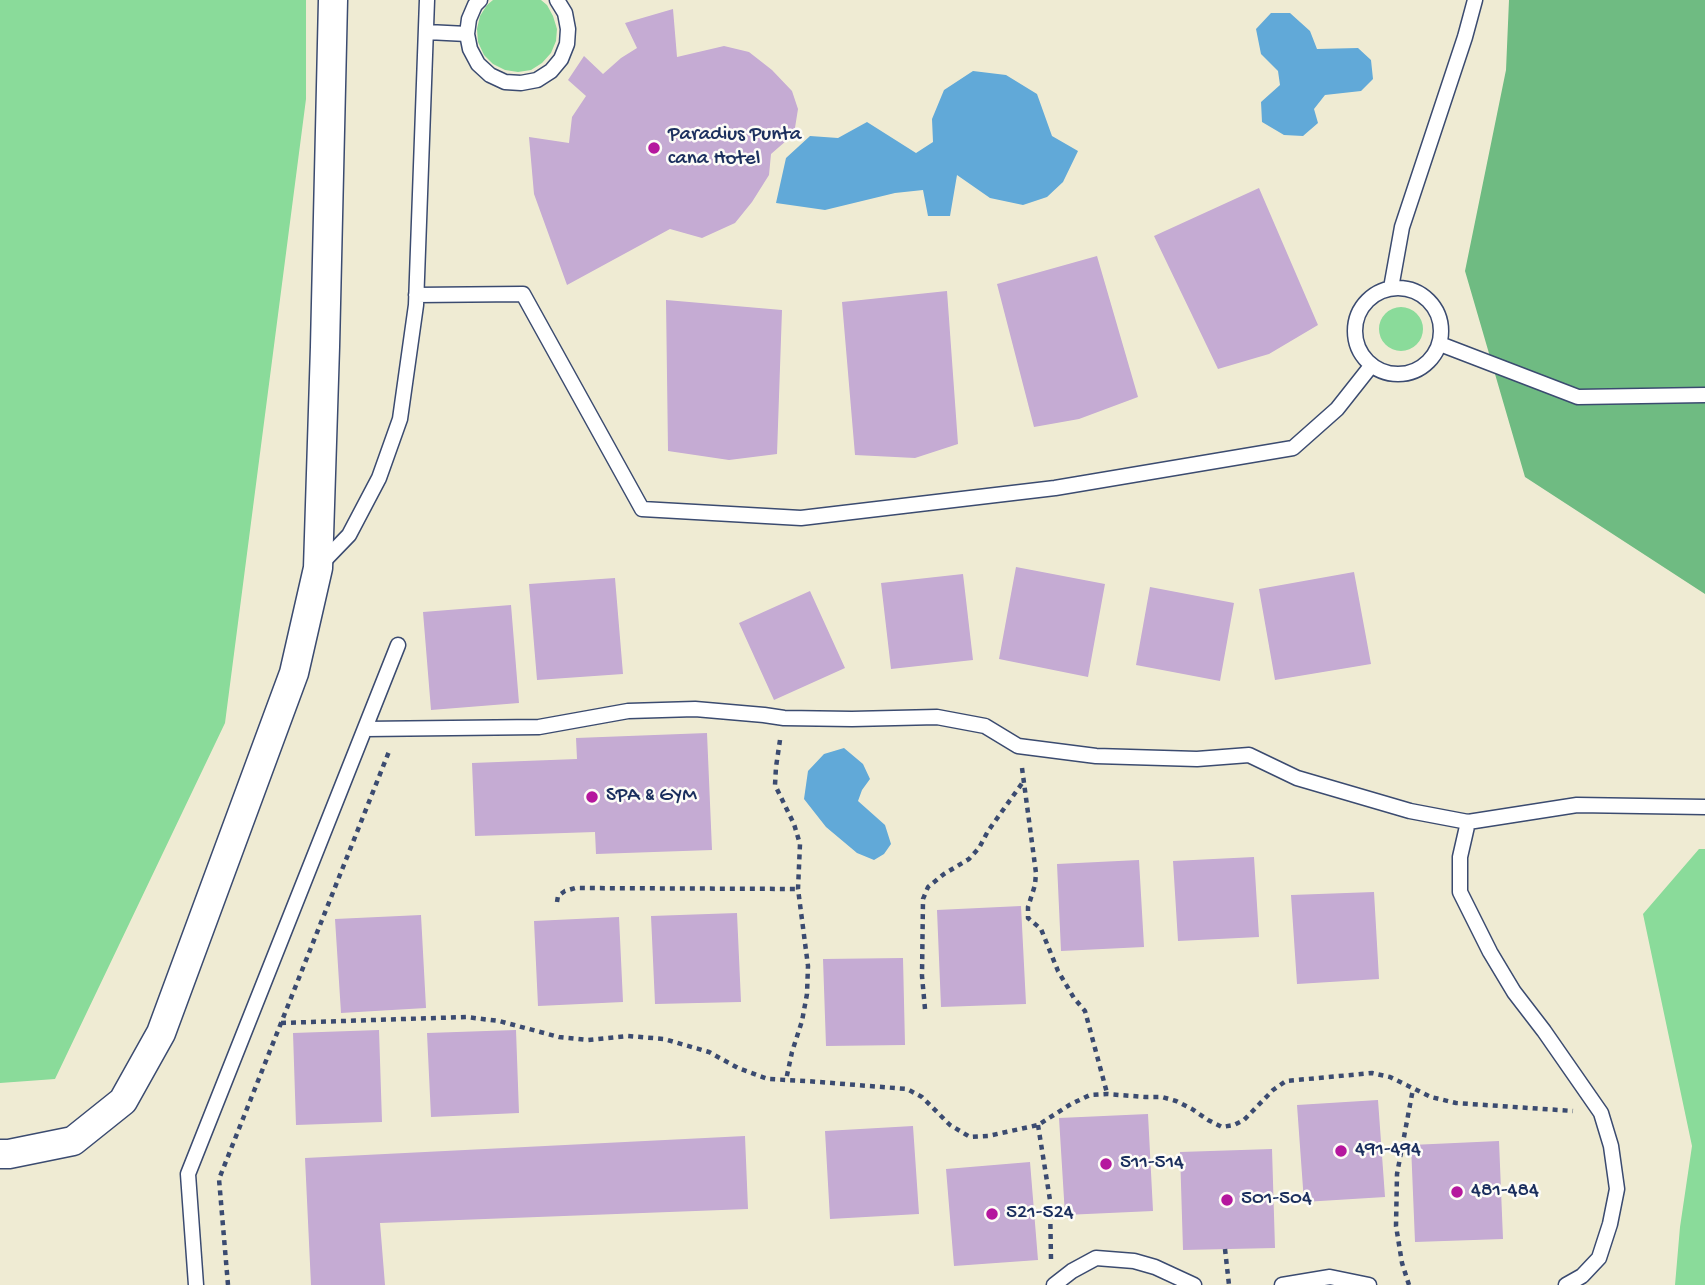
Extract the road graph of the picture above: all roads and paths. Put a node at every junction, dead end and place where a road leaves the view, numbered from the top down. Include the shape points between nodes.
1 (333, 0) edge
2 (427, 0) edge
3 (480, 0) edge
4 (557, 0) edge
5 (1475, 0) edge
6 (427, 32) junction
7 (467, 34) junction
8 (1391, 288) junction
9 (416, 295) junction
10 (1440, 344) junction
11 (1371, 366) junction
12 (1705, 395) edge
13 (318, 568) junction
14 (398, 645) dead end
15 (784, 718) junction
16 (365, 729) junction
17 (398, 730) junction
18 (1018, 746) junction
19 (1024, 781) junction
20 (1705, 807) edge
21 (1468, 822) junction
22 (798, 889) junction
23 (557, 902) dead end
24 (925, 1009) dead end
25 (281, 1023) junction
26 (786, 1080) junction
27 (1413, 1089) junction
28 (1107, 1094) junction
29 (1601, 1113) junction
30 (1038, 1125) junction
31 (0, 1154) edge
32 (1226, 1249) dead end
33 (196, 1285) edge
34 (228, 1285) edge
35 (1054, 1285) edge
36 (1194, 1285) edge
37 (1229, 1285) edge
38 (1282, 1285) edge
39 (1369, 1285) edge
40 (1409, 1285) edge
41 (1566, 1285) edge

1 - 13 street
2 - 6 lane
3 - 7 lane
4 - 7 lane via 565,13 567,44 551,71 537,80 505,82 490,75 478,64
5 - 8 lane via 1402,227
6 - 7 lane
6 - 9 lane
8 - 10 lane via 1419,293 1431,303 1439,315
8 - 11 lane via 1371,297 1357,314 1356,342
9 - 11 lane via 523,294 642,509 802,518 1055,488 1293,448 1337,409
9 - 13 lane via 400,419 379,478 349,535
10 - 11 lane via 1424,367 1411,373 1384,373
10 - 12 lane via 1578,397
13 - 31 street via 294,673 161,1033 123,1101 73,1142
14 - 16 lane
15 - 17 lane via 695,709 628,711 539,727
15 - 18 lane via 937,717 985,726
15 - 22 path via 775,785 800,844
16 - 17 lane
16 - 33 lane via 188,1174
17 - 25 path
18 - 19 path
18 - 21 lane via 1096,756 1197,759 1249,755 1310,782 1410,811
19 - 24 path via 970,859 928,887 923,899
19 - 28 path via 1036,873 1028,918 1041,929 1058,971 1085,1011
20 - 21 lane via 1577,805
21 - 29 lane via 1460,857 1460,892 1514,992
22 - 23 path via 575,888 558,896
22 - 26 path via 807,994
25 - 26 path via 466,1017 559,1037 664,1040 709,1052 768,1079
25 - 34 path via 219,1179
26 - 30 path via 907,1089 970,1137
27 - 28 path via 1373,1073 1286,1081 1244,1120 1222,1127 1176,1101
27 - 29 path via 1456,1103
27 - 40 path via 1396,1200 1396,1226
28 - 30 path via 1090,1095
29 - 41 lane via 1617,1189 1611,1224 1599,1258
30 - 35 path via 1050,1200
32 - 37 path
35 - 36 lane via 1096,1258 1134,1261
38 - 39 lane via 1330,1278

